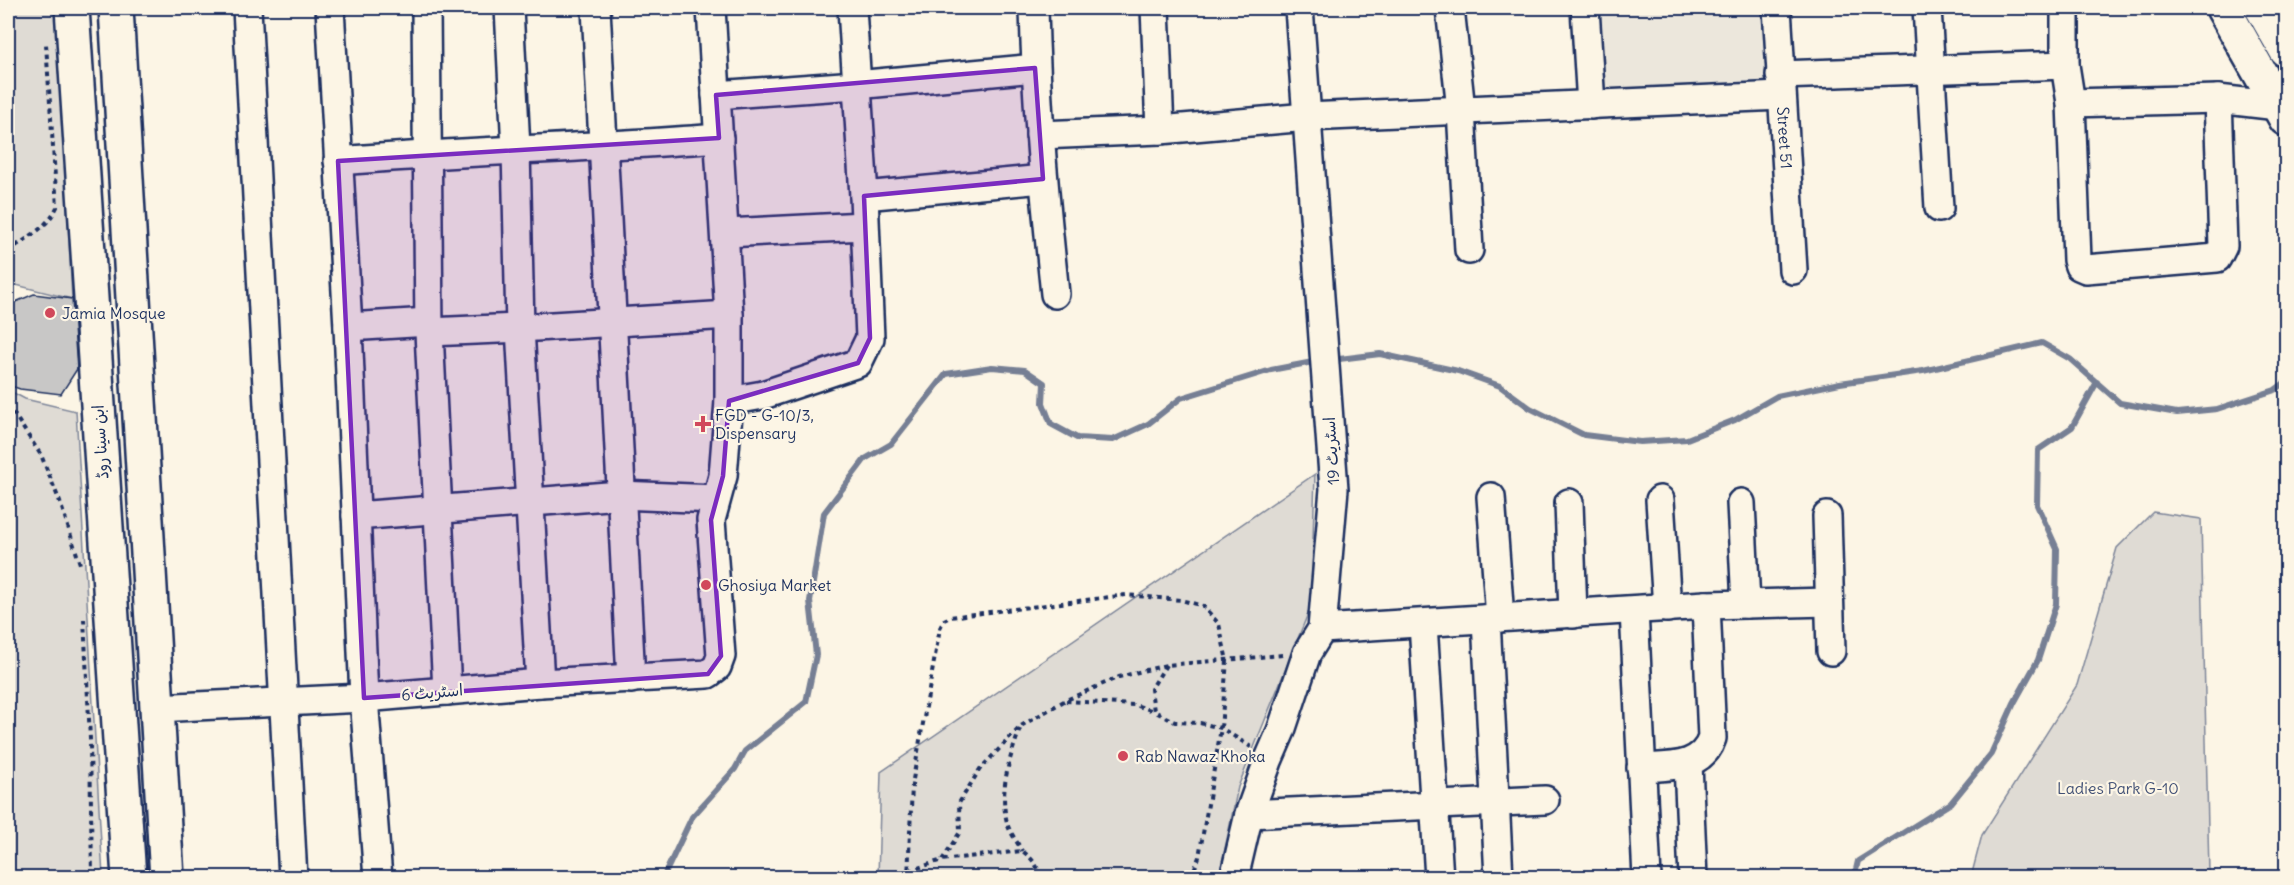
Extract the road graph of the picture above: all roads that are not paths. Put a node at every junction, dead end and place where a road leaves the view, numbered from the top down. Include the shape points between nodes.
1 (72, 8) edge
2 (116, 8) edge
3 (247, 8) edge
4 (330, 8) edge
5 (426, 8) edge
6 (509, 8) edge
7 (596, 8) edge
8 (711, 8) edge
9 (852, 8) edge
10 (1034, 8) edge
11 (1155, 8) edge
12 (1299, 8) edge
13 (1450, 8) edge
14 (1585, 8) edge
15 (1777, 8) edge
16 (1928, 8) edge
17 (2065, 8) edge
18 (2223, 8) edge
19 (2262, 8) edge
20 (2286, 50) edge
21 (2065, 66) junction
22 (1035, 68) junction
23 (1930, 70) junction
24 (856, 85) junction
25 (1781, 85) junction
26 (716, 95) junction
27 (2218, 99) junction
28 (2071, 103) junction
29 (1591, 105) junction
30 (1461, 110) junction
31 (2282, 112) edge
32 (1307, 117) junction
33 (1160, 130) junction
34 (1040, 135) junction
35 (719, 138) junction
36 (603, 147) junction
37 (516, 149) junction
38 (429, 154) junction
39 (338, 160) junction
40 (1043, 179) junction
41 (864, 196) junction
42 (1939, 208) dead end
43 (864, 226) junction
44 (726, 233) junction
45 (1469, 250) dead end
46 (1793, 270) dead end
47 (1055, 294) dead end
48 (729, 315) junction
49 (612, 322) junction
50 (348, 327) junction
51 (429, 327) junction
52 (520, 328) junction
53 (729, 401) junction
54 (620, 495) junction
55 (1491, 497) dead end
56 (716, 499) junction
57 (1660, 500) dead end
58 (529, 501) junction
59 (1569, 503) dead end
60 (1741, 503) dead end
61 (438, 509) junction
62 (357, 516) junction
63 (1827, 516) dead end
64 (1829, 602) junction
65 (1746, 604) junction
66 (1706, 605) junction
67 (1667, 608) junction
68 (1634, 610) junction
69 (1574, 614) junction
70 (1493, 619) junction
71 (1423, 624) junction
72 (1322, 629) junction
73 (1831, 651) dead end
74 (631, 679) junction
75 (540, 684) junction
76 (447, 691) junction
77 (364, 698) junction
78 (285, 702) junction
79 (156, 708) junction
80 (1699, 756) junction
81 (1641, 768) junction
82 (1545, 800) dead end
83 (1496, 802) junction
84 (1435, 806) junction
85 (1249, 814) junction
86 (129, 878) edge
87 (167, 878) edge
88 (293, 878) edge
89 (378, 878) edge
90 (1234, 878) edge
91 (1439, 878) edge
92 (1499, 878) edge
93 (1647, 878) edge
94 (1693, 878) edge

1 - 86 main road, ابن سینا روڈ
2 - 79 main road
3 - 78 street
4 - 39 street
5 - 38 street
6 - 37 street
7 - 36 street
8 - 26 street
9 - 24 street
10 - 22 street
11 - 33 street
12 - 32 street, اسٹریٹ 19
13 - 30 street
14 - 29 street
15 - 25 street, Street 51
16 - 23 street
17 - 21 street
18 - 31 main road
19 - 20 main road
21 - 23 street
21 - 28 street
22 - 24 street
22 - 34 street
23 - 25 street
23 - 42 street
24 - 26 street
24 - 41 street
25 - 29 street
25 - 46 street, Street 51
26 - 35 street
27 - 28 street
27 - 28 street via 2223,246 2217,258 2086,269 2077,260
27 - 31 street
29 - 30 street
30 - 32 street
30 - 45 street
32 - 33 street
32 - 72 street, اسٹریٹ 19 via 1334,489
33 - 34 street
34 - 40 street
35 - 36 street
35 - 44 street
36 - 37 street
36 - 49 street
37 - 38 street
37 - 52 street
38 - 39 street
38 - 51 street
39 - 50 street
40 - 41 street
40 - 47 street
41 - 43 street
43 - 44 street
43 - 53 street via 870,338 858,363
44 - 48 street
48 - 49 street
48 - 53 street
49 - 52 street
49 - 54 street
50 - 51 street
50 - 62 street
51 - 52 street
51 - 61 street
52 - 58 street
53 - 56 street via 723,476
54 - 56 street
54 - 58 street
54 - 74 street
55 - 70 street
56 - 74 street, اسٹریٹ 6 via 711,520 721,656 717,667 708,674
57 - 67 street
58 - 61 street
58 - 75 street
59 - 69 street
60 - 65 street
61 - 62 street
61 - 76 street
62 - 77 street
63 - 64 street
64 - 65 street
64 - 73 street
65 - 66 street
66 - 67 street
66 - 80 street via 1712,738
67 - 68 street
68 - 69 street
68 - 81 street
69 - 70 street
70 - 71 street
70 - 83 street
71 - 72 street
71 - 84 street
72 - 85 street, اسٹریٹ 19 via 1306,653
74 - 75 street, اسٹریٹ 6
75 - 76 street, اسٹریٹ 6
76 - 77 street, اسٹریٹ 6
77 - 78 street, اسٹریٹ 6
77 - 89 street
78 - 79 street, اسٹریٹ 6
78 - 88 street
79 - 87 main road
80 - 81 street
80 - 94 street
81 - 93 street
82 - 83 street
83 - 84 street
83 - 92 street
84 - 85 street
84 - 91 street
85 - 90 street, اسٹریٹ 19

